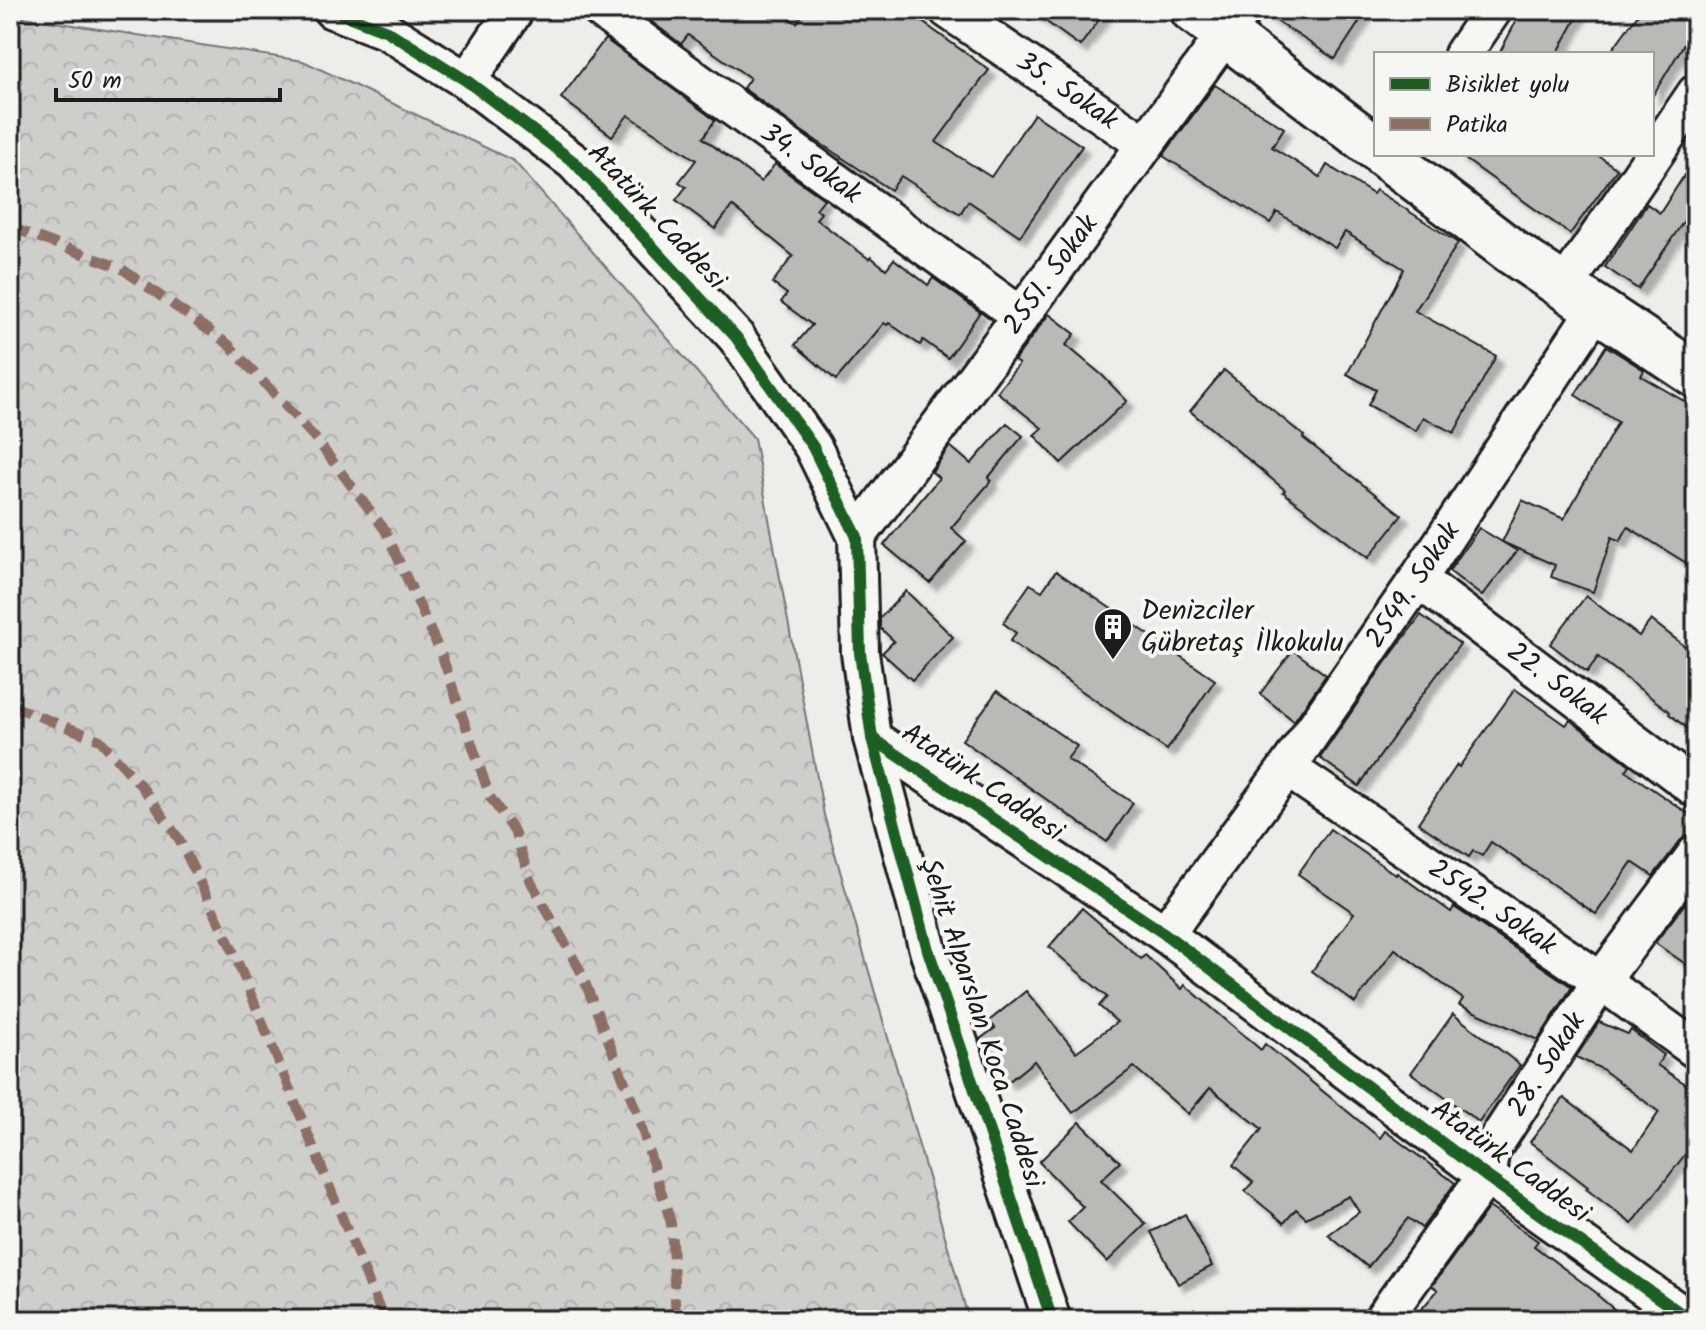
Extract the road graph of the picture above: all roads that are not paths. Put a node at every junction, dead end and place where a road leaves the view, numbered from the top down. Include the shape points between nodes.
1 (332, 10) edge
2 (515, 10) edge
3 (601, 10) edge
4 (948, 10) edge
5 (1493, 10) edge
6 (1220, 18) edge
7 (1464, 52) edge
8 (467, 81) junction
9 (1696, 93) edge
10 (1145, 144) junction
11 (1374, 144) edge
12 (1389, 156) edge
13 (1580, 298) junction
14 (1021, 316) junction
15 (1696, 375) edge
16 (857, 537) junction
17 (1418, 579) junction
18 (872, 738) junction
19 (1287, 768) junction
20 (1696, 789) edge
21 (1696, 854) edge
22 (1165, 934) junction
23 (1601, 981) junction
24 (1696, 1050) edge
25 (1486, 1176) junction
26 (1052, 1320) edge
27 (1382, 1320) edge
28 (1690, 1320) edge

1 - 8 street, Atatürk Caddesi via 387,31
2 - 8 street
3 - 14 street, 34. Sokak
4 - 10 street, 35. Sokak
5 - 7 street
6 - 10 street, 2551. Sokak
6 - 11 street
8 - 16 street, Atatürk Caddesi via 574,162 736,337 813,447
9 - 13 street, 2549. Sokak
10 - 14 street, 2551. Sokak
12 - 13 street
13 - 15 street
13 - 17 street, 2549. Sokak
14 - 16 street, 2551. Sokak
16 - 18 street, Atatürk Caddesi via 860,653
17 - 19 street, 2549. Sokak
17 - 20 street, 22. Sokak
18 - 22 street, Atatürk Caddesi
18 - 26 street, Şehit Alparslan Koca Caddesi via 928,950
19 - 22 street, 2549. Sokak
19 - 23 street, 2542. Sokak
21 - 23 street, 28. Sokak
22 - 25 street, Atatürk Caddesi
23 - 24 street, 2542. Sokak
23 - 25 street, 28. Sokak via 1491,1150
25 - 27 street, 28. Sokak
25 - 28 street, Atatürk Caddesi

